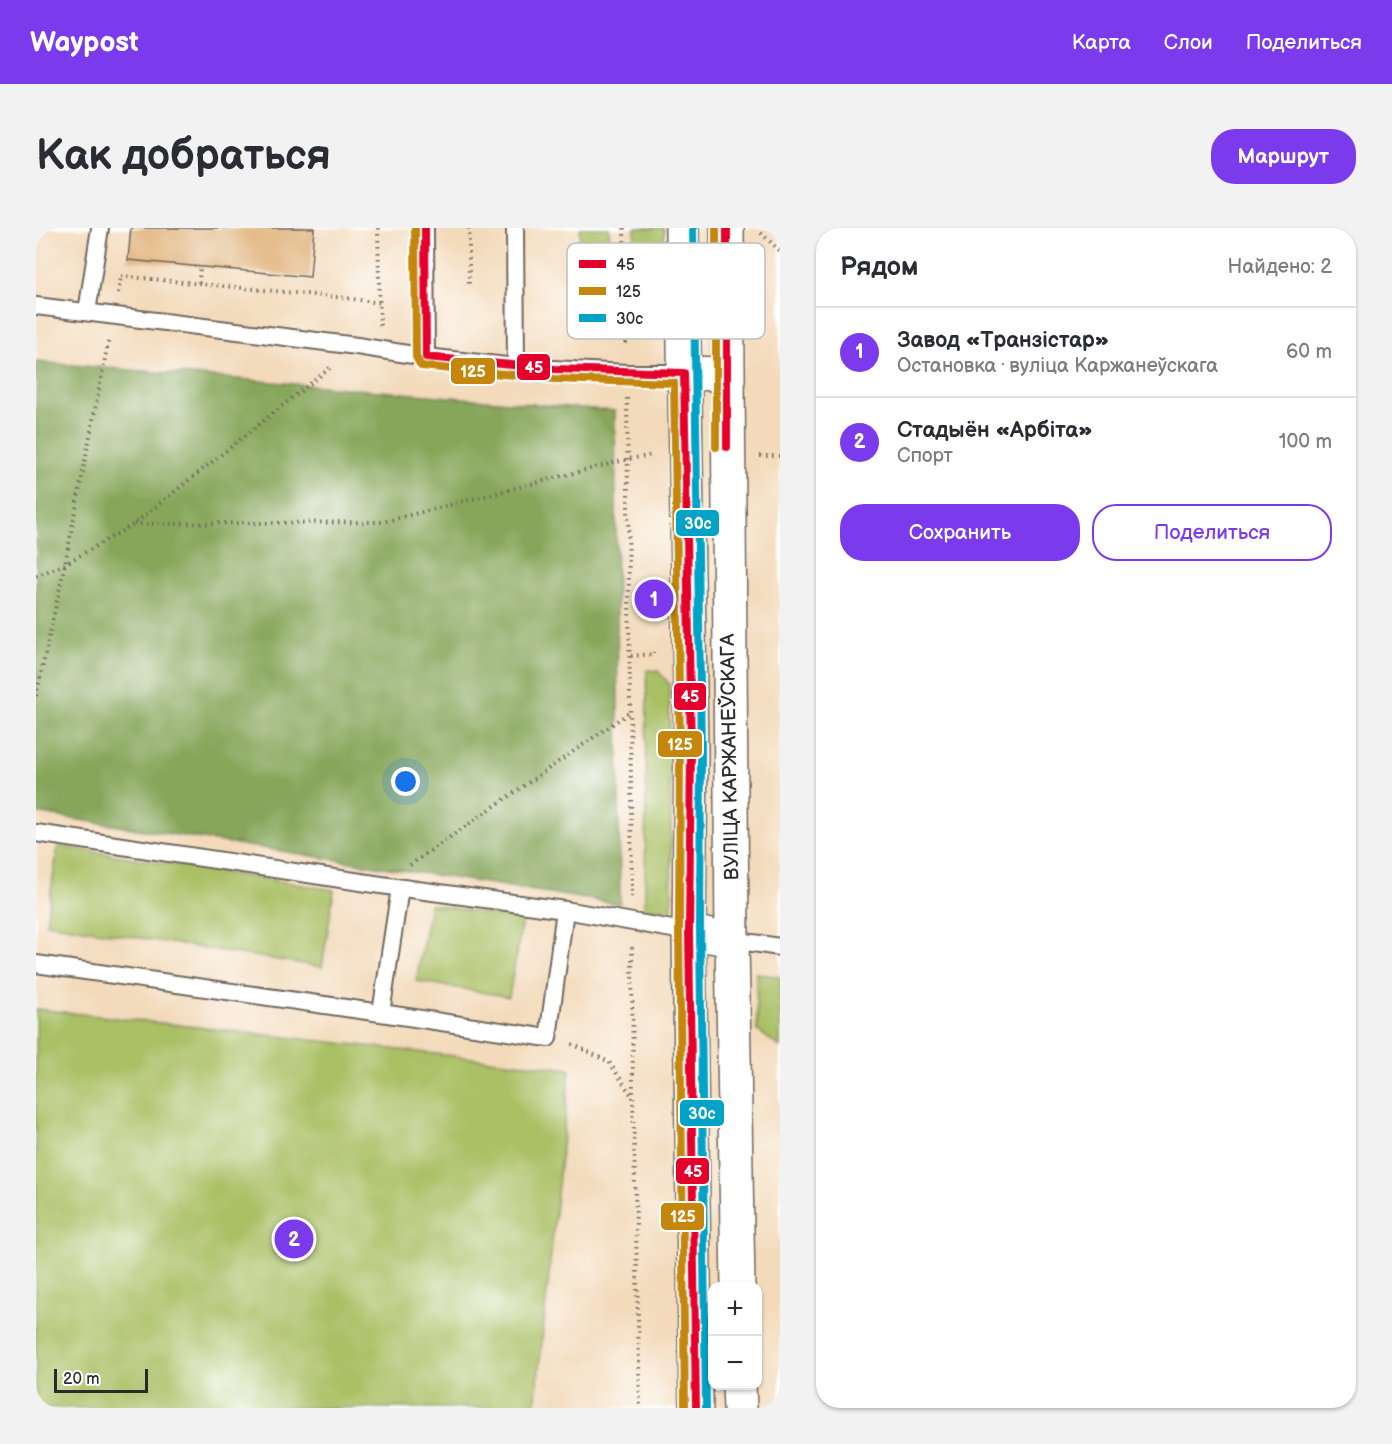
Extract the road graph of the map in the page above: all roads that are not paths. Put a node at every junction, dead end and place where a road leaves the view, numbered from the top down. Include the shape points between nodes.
1 (100, 228) edge
2 (425, 228) edge
3 (515, 228) edge
4 (682, 228) edge
5 (682, 243) edge
6 (36, 306) edge
7 (87, 312) junction
8 (684, 339) edge
9 (727, 339) edge
10 (426, 357) junction
11 (516, 368) junction
12 (684, 373) junction
13 (727, 374) junction
14 (36, 833) edge
15 (400, 888) junction
16 (565, 910) junction
17 (689, 932) junction
18 (732, 940) junction
19 (780, 947) edge
20 (36, 964) edge
21 (381, 1013) junction
22 (738, 1282) edge
23 (740, 1390) edge
24 (696, 1408) edge
25 (740, 1408) edge

1 - 7 lane
2 - 10 lane
3 - 11 lane
4 - 5 main road, ВУЛІЦА КАРЖАНЕЎСКАГА
6 - 7 lane
7 - 10 lane
8 - 12 main road, ВУЛІЦА КАРЖАНЕЎСКАГА
9 - 13 main road, ВУЛІЦА КАРЖАНЕЎСКАГА
10 - 11 lane
11 - 12 lane
12 - 13 main road
12 - 17 main road, ВУЛІЦА КАРЖАНЕЎСКАГА via 691,750
13 - 18 main road, ВУЛІЦА КАРЖАНЕЎСКАГА
14 - 15 lane
15 - 16 lane
15 - 21 lane
16 - 17 lane
16 - 21 lane via 548,1038
17 - 18 main road
17 - 24 main road, ВУЛІЦА КАРЖАНЕЎСКАГА
18 - 19 lane
18 - 22 main road, ВУЛІЦА КАРЖАНЕЎСКАГА
20 - 21 lane
23 - 25 main road

